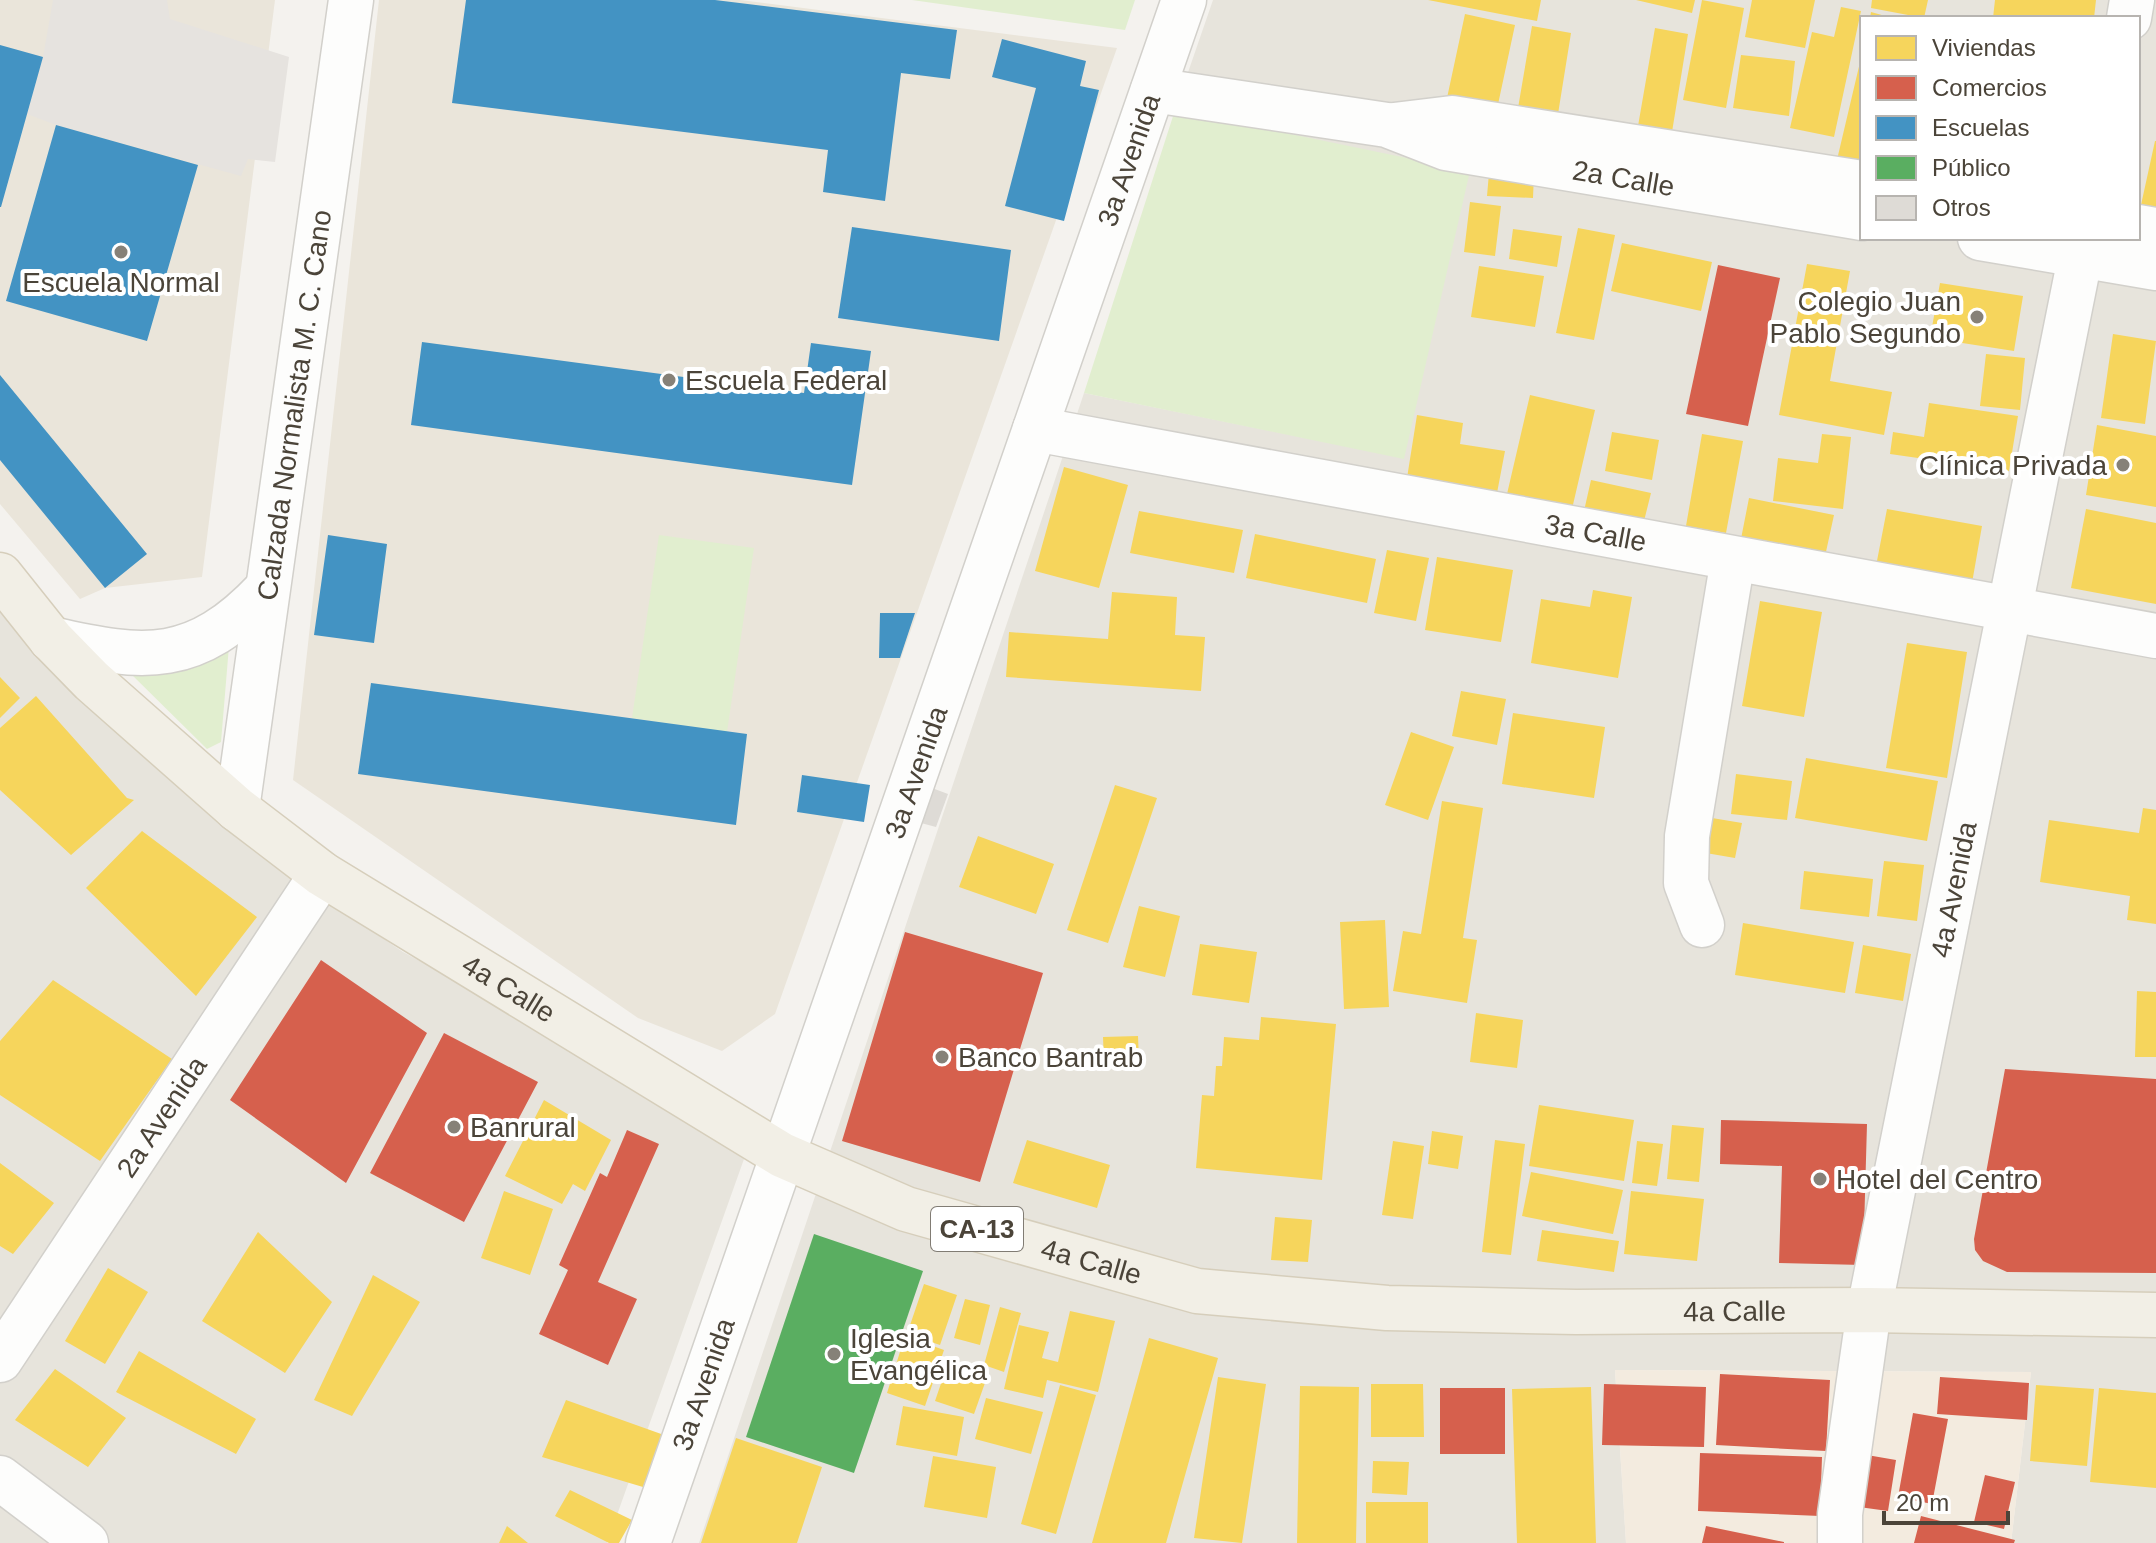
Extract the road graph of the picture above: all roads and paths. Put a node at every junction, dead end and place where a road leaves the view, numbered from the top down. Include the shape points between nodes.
1 (351, 0) edge
2 (1184, 0) edge
3 (1153, 90) junction
4 (1387, 125) junction
5 (1860, 183) edge
6 (1860, 218) edge
7 (2006, 240) edge
8 (2083, 246) edge
9 (2156, 268) edge
10 (1035, 429) junction
11 (1733, 559) junction
12 (0, 575) edge
13 (266, 590) junction
14 (2009, 610) junction
15 (2156, 636) edge
16 (51, 639) junction
17 (237, 809) junction
18 (322, 874) junction
19 (1702, 925) dead end
20 (782, 1155) junction
21 (1869, 1310) junction
22 (2156, 1315) edge
23 (0, 1360) edge
24 (0, 1478) edge
25 (86, 1543) edge
26 (648, 1543) edge
27 (1840, 1543) edge

1 - 13 street, Calzada Normalista M. C. Cano
2 - 3 street, 3a Avenida
3 - 4 street, 2a Calle
3 - 10 street, 3a Avenida
4 - 5 street, 2a Calle via 1452,118
4 - 6 street, 2a Calle via 1446,148
7 - 8 street
8 - 9 street
8 - 14 street, 4a Avenida
10 - 11 street, 3a Calle
10 - 20 street, 3a Avenida
11 - 14 street, 3a Calle
11 - 19 street via 1687,836 1686,883
12 - 16 main road, 4a Calle / CA-13
13 - 16 street via 241,617 181,649 143,654
13 - 17 street, Calzada Normalista M. C. Cano
14 - 15 street, 3a Calle
14 - 21 street, 4a Avenida
16 - 17 main road, 4a Calle / CA-13
17 - 18 main road, 4a Calle / CA-13
18 - 20 main road, 4a Calle / CA-13
18 - 23 street, 2a Avenida
20 - 21 main road, 4a Calle / CA-13 via 906,1209 1197,1291 1387,1308
20 - 26 street, 3a Avenida
21 - 22 main road, 4a Calle / CA-13
21 - 27 street, 4a Avenida
24 - 25 street

